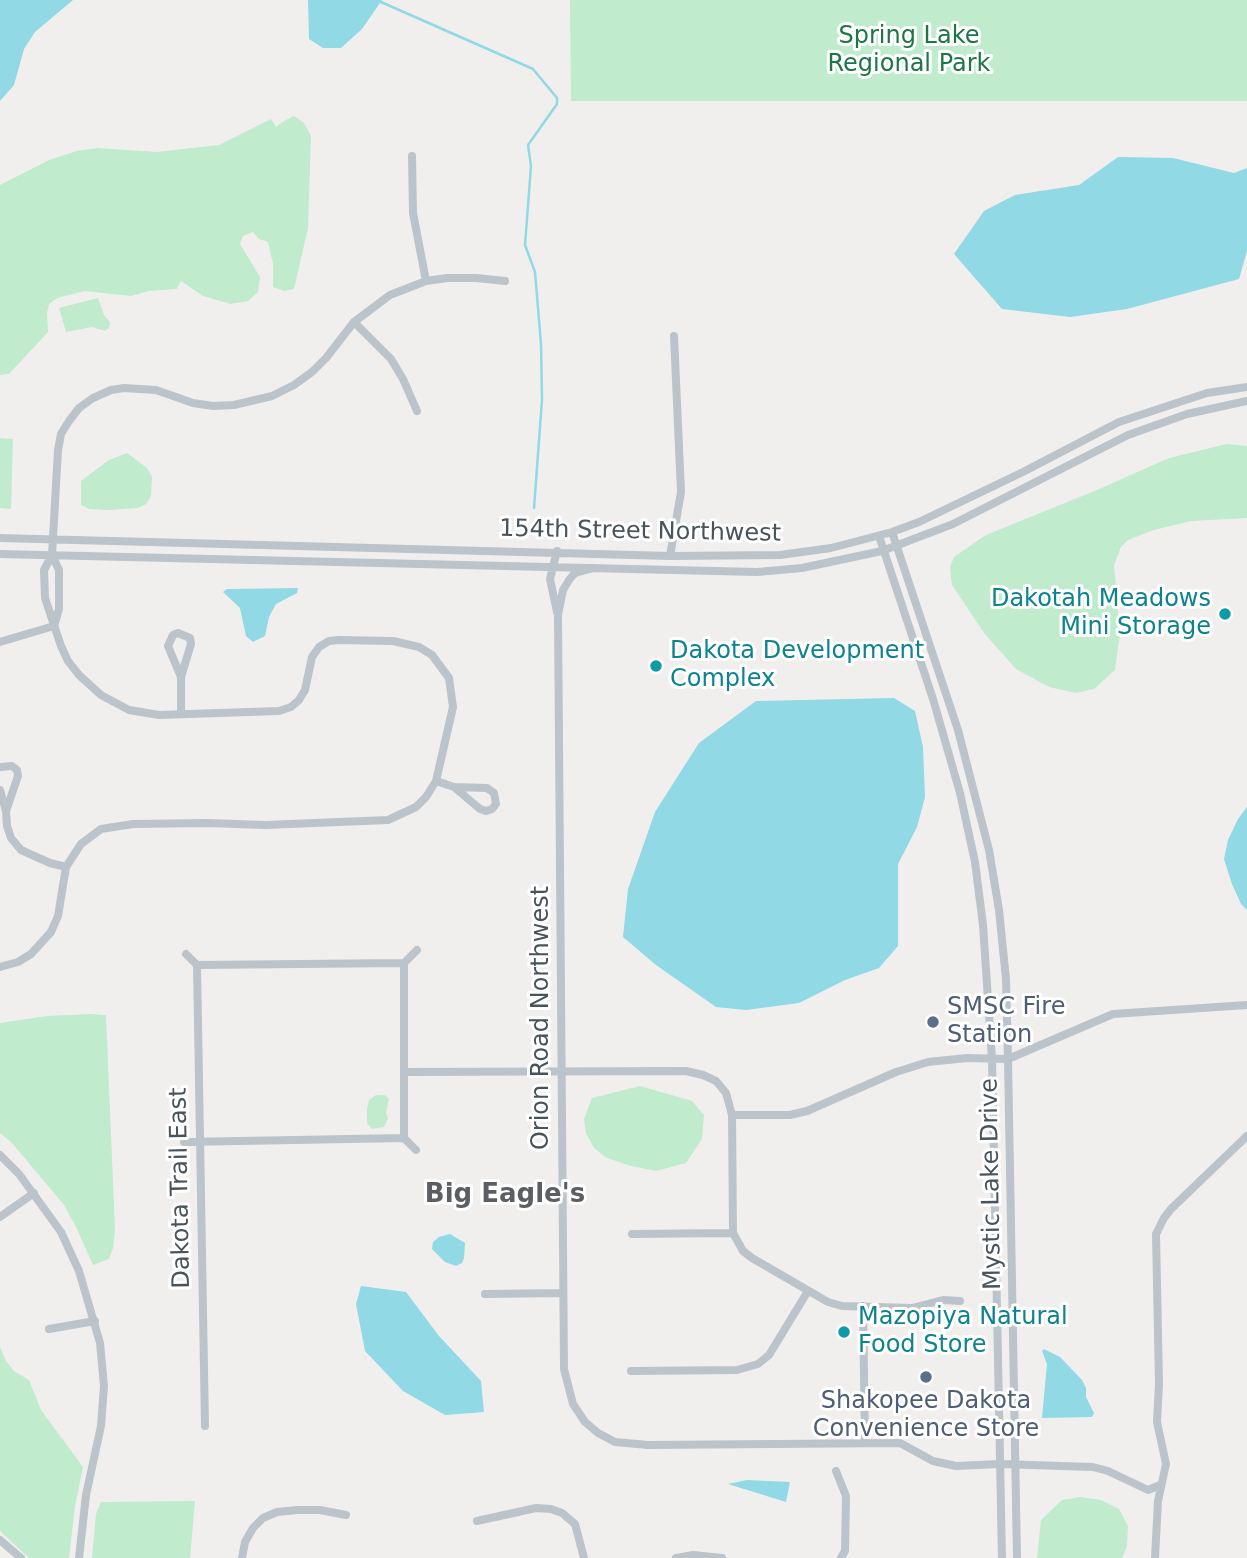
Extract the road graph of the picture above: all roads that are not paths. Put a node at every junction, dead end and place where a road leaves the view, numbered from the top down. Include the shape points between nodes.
1 (412, 156) dead end
2 (426, 281) junction
3 (505, 281) dead end
4 (354, 322) junction
5 (674, 336) dead end
6 (1247, 387) edge
7 (1247, 401) edge
8 (417, 411) dead end
9 (892, 532) junction
10 (878, 536) junction
11 (0, 538) edge
12 (53, 540) junction
13 (896, 545) junction
14 (557, 551) junction
15 (882, 551) junction
16 (0, 554) edge
17 (52, 555) junction
18 (670, 556) junction
19 (552, 568) junction
20 (594, 568) junction
21 (558, 615) junction
22 (54, 626) junction
23 (0, 642) edge
24 (181, 677) junction
25 (181, 714) junction
26 (0, 767) edge
27 (436, 781) junction
28 (454, 787) junction
29 (0, 790) edge
30 (6, 811) junction
31 (66, 867) junction
32 (416, 950) dead end
33 (186, 954) dead end
34 (404, 963) junction
35 (197, 965) junction
36 (0, 967) edge
37 (1247, 1005) edge
38 (992, 1059) junction
39 (1009, 1059) junction
40 (404, 1072) junction
41 (562, 1072) junction
42 (732, 1115) junction
43 (1247, 1136) edge
44 (404, 1138) junction
45 (184, 1142) dead end
46 (199, 1142) junction
47 (416, 1150) dead end
48 (0, 1155) edge
49 (34, 1193) junction
50 (0, 1217) edge
51 (733, 1233) junction
52 (632, 1234) dead end
53 (808, 1292) junction
54 (563, 1293) junction
55 (485, 1294) dead end
56 (960, 1301) dead end
57 (863, 1306) junction
58 (95, 1321) junction
59 (49, 1329) dead end
60 (631, 1371) dead end
61 (205, 1426) dead end
62 (865, 1443) junction
63 (999, 1464) junction
64 (1017, 1465) junction
65 (836, 1471) dead end
66 (1160, 1485) junction
67 (346, 1515) dead end
68 (477, 1521) dead end
69 (0, 1539) edge
70 (21, 1558) edge
71 (79, 1558) edge
72 (242, 1558) edge
73 (584, 1558) edge
74 (676, 1558) edge
75 (722, 1558) edge
76 (841, 1558) edge
77 (1002, 1558) edge
78 (1017, 1558) edge
79 (1155, 1558) edge

1 - 2 street via 413,213
2 - 3 street
2 - 4 street via 390,295
4 - 8 street via 391,359
4 - 12 street via 312,372 272,396 213,406 156,390 124,388 79,408 61,433
5 - 18 street via 681,492
6 - 9 street, 154th Street Northwest via 1207,393 1119,422
7 - 13 street, 154th Street Northwest via 1187,414 1128,435 953,524
9 - 10 street, 154th Street Northwest
9 - 13 street, Mystic Lake Drive
10 - 15 street, Mystic Lake Drive
10 - 18 street, 154th Street Northwest via 780,555
11 - 12 street, 154th Street Northwest
12 - 14 street, 154th Street Northwest
12 - 17 street
13 - 15 street, 154th Street Northwest
13 - 39 street, Mystic Lake Drive via 958,730 989,850 1006,979
14 - 18 street, 154th Street Northwest
14 - 19 street, Orion Road Northwest
15 - 20 street, 154th Street Northwest via 802,568 757,572
15 - 38 street, Mystic Lake Drive via 933,699 975,862
16 - 17 street, 154th Street Northwest
17 - 19 street, 154th Street Northwest
17 - 22 street via 59,570
17 - 22 street via 44,570 45,598
19 - 20 street, 154th Street Northwest
19 - 21 street, Orion Road Northwest
20 - 21 street, Orion Road Northwest via 575,573 569,580
21 - 41 street, Orion Road Northwest
22 - 23 street
22 - 25 street via 68,661 101,695 129,710
24 - 24 street via 191,644 190,638 178,633 167,646
24 - 25 street
25 - 27 street via 279,711 299,700 312,657 329,641 407,643 432,655 452,688 453,707
26 - 30 street via 18,770
27 - 28 street
27 - 31 street via 416,807 373,822 114,826 81,844
28 - 28 street via 480,809 486,811 496,804 491,790
29 - 30 street
30 - 31 street via 6,826 21,850
31 - 36 street via 51,932 31,954
32 - 34 street
33 - 35 street
34 - 35 street
34 - 40 street
35 - 46 street, Dakota Trail East
37 - 39 street via 1113,1014
38 - 39 street
38 - 42 street via 914,1066 790,1115
38 - 63 street, Mystic Lake Drive
39 - 64 street, Mystic Lake Drive
40 - 41 street
40 - 44 street
41 - 42 street via 686,1071 703,1075 726,1093
41 - 54 street, Orion Road Northwest
42 - 51 street
43 - 66 street via 1171,1209 1156,1234 1157,1422 1166,1464
44 - 46 street
44 - 47 street
45 - 46 street
46 - 61 street, Dakota Trail East
48 - 49 street
49 - 50 street
49 - 58 street via 70,1250
51 - 52 street
51 - 53 street via 743,1251
53 - 57 street via 842,1306
53 - 60 street via 769,1355 758,1364 737,1370
54 - 55 street
54 - 62 street, Orion Road Northwest via 564,1369 573,1404 584,1422 615,1442
56 - 57 street via 912,1308
57 - 62 street
58 - 59 street
58 - 71 street via 101,1353 102,1426 86,1495
62 - 63 street via 900,1443 933,1461 956,1466
63 - 64 street
63 - 77 street, Mystic Lake Drive
64 - 66 street via 1093,1467 1148,1490
64 - 78 street, Mystic Lake Drive
65 - 76 street via 846,1496
66 - 79 street
67 - 72 street via 320,1510 277,1512 253,1528
68 - 73 street via 551,1509 575,1524
69 - 70 street
74 - 75 street

